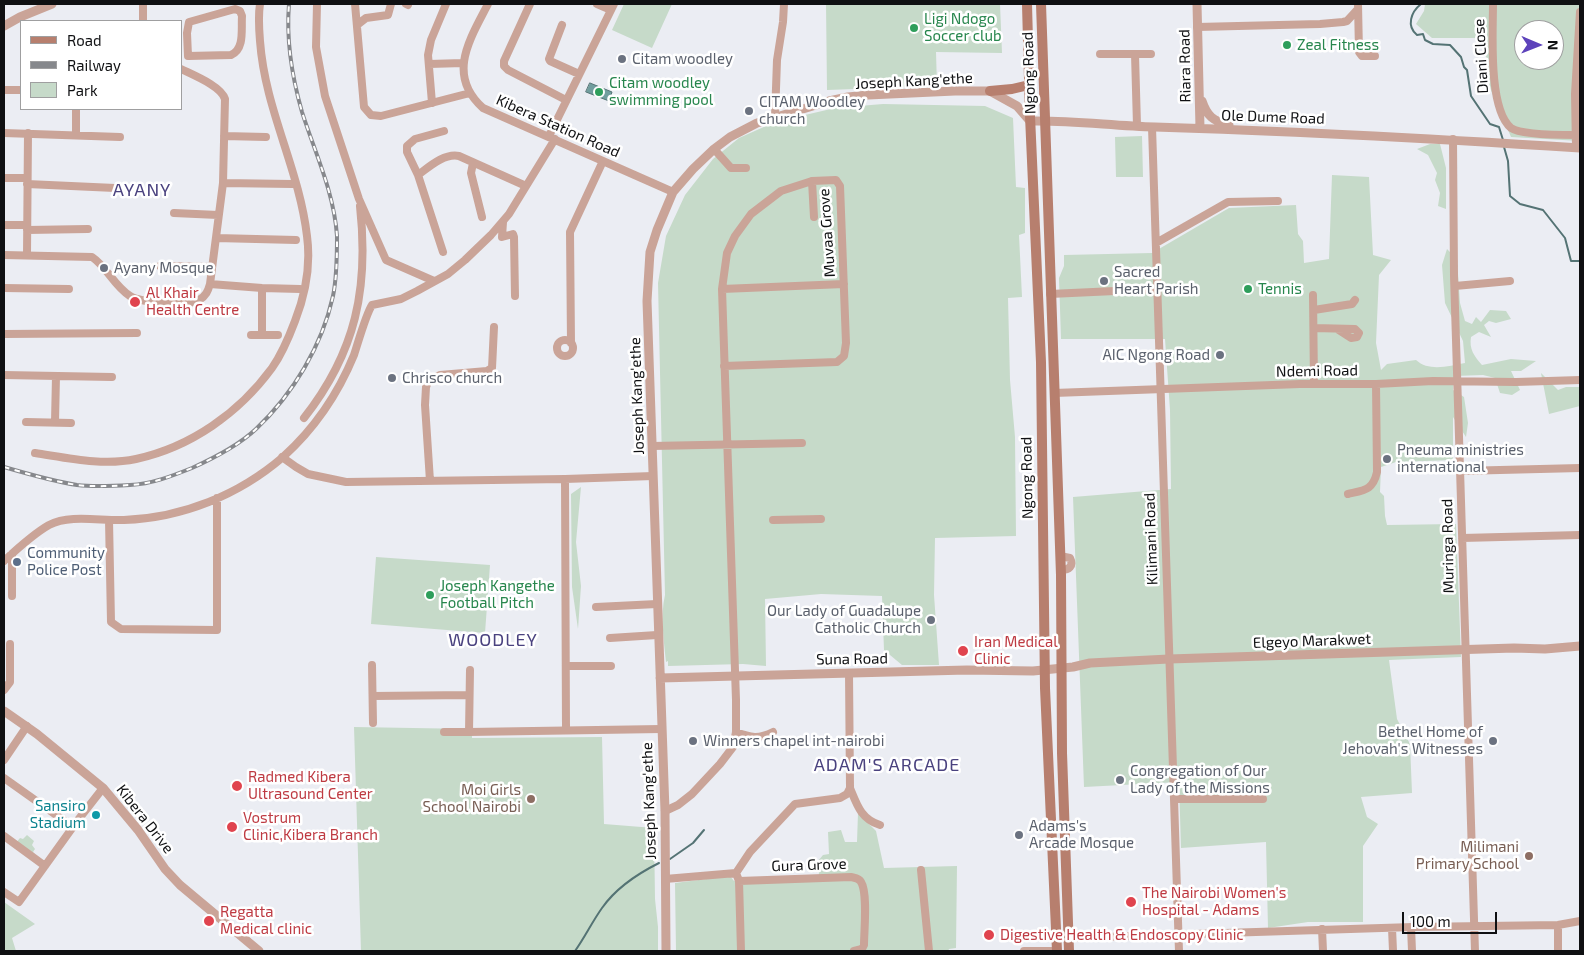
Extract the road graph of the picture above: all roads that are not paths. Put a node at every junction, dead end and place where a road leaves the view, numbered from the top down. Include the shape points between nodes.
1 (52, 4) edge
2 (143, 4) edge
3 (260, 4) edge
4 (317, 4) edge
5 (355, 4) edge
6 (391, 4) edge
7 (446, 4) edge
8 (488, 4) edge
9 (530, 4) edge
10 (597, 4) edge
11 (784, 4) edge
12 (1027, 4) edge
13 (1041, 4) edge
14 (1197, 4) edge
15 (1493, 4) edge
16 (1358, 6) edge
17 (612, 7) edge
18 (1580, 12) edge
19 (142, 20) edge
20 (358, 25) junction
21 (562, 25) dead end
22 (4, 26) edge
23 (1198, 27) junction
24 (1100, 54) dead end
25 (1135, 54) junction
26 (1151, 54) dead end
27 (188, 56) junction
28 (1375, 56) dead end
29 (463, 63) junction
30 (429, 64) junction
31 (182, 69) edge
32 (579, 74) junction
33 (1029, 85) junction
34 (4, 90) edge
35 (20, 90) edge
36 (990, 92) junction
37 (470, 93) junction
38 (1199, 93) junction
39 (566, 100) junction
40 (432, 103) junction
41 (76, 110) edge
42 (775, 117) junction
43 (1046, 120) junction
44 (1030, 121) junction
45 (1137, 126) junction
46 (1152, 127) junction
47 (1200, 128) junction
48 (1240, 129) junction
49 (444, 130) dead end
50 (4, 133) edge
51 (28, 133) junction
52 (76, 135) junction
53 (1576, 135) junction
54 (224, 136) junction
55 (120, 137) dead end
56 (266, 137) dead end
57 (552, 138) junction
58 (1453, 139) junction
59 (1578, 148) edge
60 (714, 149) junction
61 (603, 161) junction
62 (473, 162) junction
63 (746, 168) dead end
64 (418, 175) junction
65 (4, 178) edge
66 (27, 181) junction
67 (812, 181) junction
68 (223, 183) junction
69 (292, 184) dead end
70 (526, 186) junction
71 (115, 188) dead end
72 (673, 192) junction
73 (359, 199) junction
74 (1278, 201) dead end
75 (174, 213) dead end
76 (218, 215) junction
77 (482, 217) dead end
78 (814, 218) dead end
79 (503, 222) junction
80 (4, 224) edge
81 (27, 228) junction
82 (88, 229) dead end
83 (216, 238) junction
84 (296, 240) dead end
85 (1156, 243) junction
86 (443, 252) dead end
87 (4, 255) edge
88 (27, 255) junction
89 (160, 266) dead end
90 (212, 268) junction
91 (1510, 280) dead end
92 (434, 281) junction
93 (210, 284) junction
94 (844, 284) junction
95 (1455, 286) junction
96 (4, 288) edge
97 (262, 288) junction
98 (722, 288) junction
99 (69, 289) dead end
100 (300, 289) dead end
101 (1158, 289) junction
102 (1050, 294) junction
103 (1314, 294) dead end
104 (515, 296) dead end
105 (1356, 300) dead end
106 (1314, 310) junction
107 (494, 327) dead end
108 (1314, 328) junction
109 (1337, 329) dead end
110 (138, 333) dead end
111 (4, 334) edge
112 (251, 334) dead end
113 (262, 334) junction
114 (278, 334) dead end
115 (571, 343) dead end
116 (724, 366) junction
117 (4, 375) edge
118 (56, 376) junction
119 (112, 376) dead end
120 (1580, 380) edge
121 (1458, 381) junction
122 (1314, 384) junction
123 (1376, 384) junction
124 (1161, 390) junction
125 (1054, 392) junction
126 (304, 418) dead end
127 (26, 422) dead end
128 (55, 422) junction
129 (71, 422) dead end
130 (802, 443) dead end
131 (727, 445) junction
132 (652, 446) junction
133 (35, 454) dead end
134 (282, 457) junction
135 (1580, 468) edge
136 (1460, 471) junction
137 (653, 476) junction
138 (564, 479) junction
139 (430, 481) junction
140 (1348, 494) dead end
141 (217, 498) junction
142 (821, 519) dead end
143 (109, 520) junction
144 (773, 520) dead end
145 (1580, 535) edge
146 (1462, 538) junction
147 (12, 554) junction
148 (4, 560) edge
149 (12, 596) dead end
150 (657, 604) junction
151 (596, 607) dead end
152 (657, 635) junction
153 (610, 638) dead end
154 (10, 644) dead end
155 (1580, 646) edge
156 (1466, 650) junction
157 (1169, 659) junction
158 (372, 665) dead end
159 (566, 666) junction
160 (611, 666) dead end
161 (1060, 669) junction
162 (470, 670) dead end
163 (1046, 670) junction
164 (849, 673) junction
165 (736, 676) junction
166 (660, 678) junction
167 (4, 690) edge
168 (469, 695) junction
169 (373, 696) junction
170 (4, 711) edge
171 (373, 723) dead end
172 (27, 726) junction
173 (661, 728) junction
174 (566, 730) junction
175 (444, 732) dead end
176 (469, 732) junction
177 (736, 732) junction
178 (774, 732) dead end
179 (4, 760) edge
180 (4, 778) edge
181 (103, 788) junction
182 (850, 788) junction
183 (1263, 799) dead end
184 (1174, 800) junction
185 (664, 811) junction
186 (880, 825) dead end
187 (73, 827) junction
188 (4, 836) edge
189 (44, 866) junction
190 (921, 870) dead end
191 (737, 877) junction
192 (664, 879) junction
193 (4, 892) edge
194 (1580, 921) edge
195 (1558, 925) junction
196 (1474, 926) junction
197 (1411, 927) junction
198 (1392, 928) junction
199 (1322, 930) junction
200 (1179, 933) junction
201 (1068, 938) junction
202 (259, 951) edge
203 (666, 951) edge
204 (741, 951) edge
205 (854, 951) edge
206 (929, 951) edge
207 (1024, 951) edge
208 (1035, 951) edge
209 (1055, 951) edge
210 (1069, 951) edge
211 (1179, 951) edge
212 (1323, 951) edge
213 (1393, 951) edge
214 (1412, 951) edge
215 (1475, 951) edge
216 (1558, 951) edge

1 - 22 street
2 - 19 street
3 - 133 street via 258,20 266,83 301,198 309,257 306,286 282,351 272,368 230,414 210,428 163,451 119,461
4 - 73 street via 316,48 325,96
5 - 20 street
6 - 20 street via 388,16 366,18
7 - 30 street via 430,40
8 - 29 street via 469,42
9 - 39 street via 504,66
10 - 17 street
11 - 42 street via 777,60
12 - 33 main road, Ngong Road
13 - 43 main road, Ngong Road
14 - 23 street, Riara Road
15 - 53 street, Diani Close via 1493,80 1506,122 1521,132
16 - 23 street via 1347,21 1335,23
16 - 28 street via 1359,52 1362,56
17 - 32 street
18 - 53 street
20 - 40 street via 364,107 367,111 381,116
21 - 32 street via 549,59
23 - 38 street, Riara Road
24 - 25 street
25 - 26 street
25 - 45 street
27 - 27 street via 231,55 237,52 240,47 240,11 225,11 189,22
27 - 31 street
29 - 30 street
29 - 37 street via 464,79
30 - 40 street
31 - 54 street via 224,95
32 - 39 street
33 - 36 main road
33 - 44 main road, Ngong Road
34 - 35 street
36 - 42 street, Joseph Kang'ethe via 868,95 829,101
36 - 44 street via 1018,106
37 - 40 street
37 - 57 street, Kibera Station Road via 483,108
38 - 47 street, Riara Road
38 - 48 street via 1204,109 1213,120
39 - 57 street
41 - 52 street
42 - 60 street, Joseph Kang'ethe via 747,127
43 - 44 street, Ole Dume Road
43 - 45 street, Ole Dume Road
43 - 102 main road, Ngong Road
44 - 163 main road, Ngong Road via 1040,317
45 - 46 street, Ole Dume Road
46 - 47 street, Ole Dume Road
46 - 85 street, Kilimani Road
47 - 48 street, Ole Dume Road
48 - 58 street, Ole Dume Road
49 - 64 street via 409,143 407,152
50 - 51 street
51 - 52 street
51 - 66 street
52 - 55 street
53 - 59 street
54 - 56 street
54 - 68 street
57 - 61 street, Kibera Station Road
57 - 70 street
58 - 59 street, Ole Dume Road
58 - 95 street, Muringa Road
60 - 63 street via 731,168
60 - 72 street, Joseph Kang'ethe
61 - 72 street, Kibera Station Road
61 - 115 street via 570,232
62 - 64 street via 450,156
62 - 70 street
62 - 77 street via 471,173
64 - 86 street
65 - 66 street
66 - 71 street
66 - 81 street
67 - 78 street
67 - 94 street, Muvaa Grove via 832,179 840,184
67 - 98 street, Muvaa Grove via 781,191 751,214 731,244 724,265
68 - 69 street
68 - 76 street
70 - 79 street
72 - 132 street, Joseph Kang'ethe via 657,230 648,268
73 - 92 street via 386,260
73 - 126 street via 364,264 358,310 336,368
74 - 85 street via 1228,202
75 - 76 street
76 - 83 street
79 - 92 street via 465,260
79 - 104 street via 502,237 514,236
80 - 81 street
81 - 82 street
81 - 88 street
83 - 84 street
83 - 90 street
85 - 101 street, Kilimani Road
87 - 88 street
88 - 93 street via 92,256 122,289 136,299 148,302 197,301 204,296
89 - 90 street
90 - 93 street
91 - 95 street
92 - 134 street via 401,299 372,306 351,360 326,408
93 - 97 street
94 - 98 street
94 - 116 street, Muvaa Grove via 846,351 839,362
95 - 121 street, Muringa Road
96 - 99 street
97 - 100 street
97 - 113 street
98 - 116 street, Muvaa Grove
101 - 102 street
101 - 124 street, Kilimani Road
102 - 125 main road, Ngong Road
103 - 106 street
105 - 106 street via 1352,304
106 - 108 street
107 - 139 street via 492,368 440,375 428,382 425,405
108 - 109 street
108 - 122 street
110 - 111 street
112 - 113 street
113 - 114 street
116 - 131 street
117 - 118 street
118 - 119 street
118 - 128 street
120 - 121 street, Ndemi Road
121 - 123 street, Ndemi Road
121 - 136 street, Muringa Road
122 - 123 street, Ndemi Road
122 - 124 street, Ndemi Road
123 - 140 street via 1376,480 1366,490
124 - 125 street, Ndemi Road
124 - 157 street, Kilimani Road
125 - 161 main road, Ngong Road via 1061,570
127 - 128 street
128 - 129 street
130 - 131 street
131 - 132 street
131 - 165 street
132 - 137 street, Joseph Kang'ethe
134 - 139 street via 308,474 327,479 346,482
134 - 141 street
135 - 136 street
136 - 146 street, Muringa Road
137 - 138 street
137 - 150 street, Joseph Kang'ethe
138 - 139 street
138 - 159 street
141 - 143 street via 180,512
141 - 143 street via 217,630 120,629 111,622
142 - 144 street
143 - 147 street via 58,522
145 - 146 street
146 - 156 street, Muringa Road
147 - 148 street
147 - 149 street
150 - 151 street
150 - 152 street, Joseph Kang'ethe
152 - 153 street
152 - 166 street, Joseph Kang'ethe
154 - 167 street via 10,682
155 - 156 street, Elgeyo Marakwet
156 - 157 street, Elgeyo Marakwet
156 - 196 street, Muringa Road
157 - 161 street, Elgeyo Marakwet via 1090,663
157 - 184 street, Kilimani Road
158 - 169 street
159 - 160 street
159 - 174 street
161 - 163 street, Elgeyo Marakwet
161 - 201 main road, Ngong Road
162 - 168 street
163 - 164 street, Suna Road
163 - 209 main road, Ngong Road
164 - 165 street, Suna Road
164 - 182 street
165 - 166 street, Suna Road
165 - 177 street
166 - 173 street, Joseph Kang'ethe
168 - 169 street
168 - 176 street
169 - 171 street
170 - 172 street, Kibera Drive
172 - 179 street
172 - 181 street, Kibera Drive
173 - 174 street
173 - 185 street, Joseph Kang'ethe
174 - 176 street
175 - 176 street
177 - 178 street via 753,738
177 - 185 street via 733,747 720,764 692,794
180 - 187 street
181 - 187 street
181 - 202 street, Kibera Drive via 180,885
182 - 186 street via 865,818
182 - 191 street via 840,798 792,806 750,852
183 - 184 street
184 - 200 street, Kilimani Road
185 - 192 street, Joseph Kang'ethe
187 - 189 street
188 - 189 street
189 - 193 street via 19,902
190 - 206 street
191 - 192 street
191 - 204 street
191 - 205 street, Gura Grove via 858,878 864,891 864,945
192 - 203 street, Joseph Kang'ethe
194 - 195 street
195 - 196 street
195 - 216 street
196 - 197 street
196 - 215 street, Muringa Road
197 - 198 street
197 - 214 street
198 - 199 street
198 - 213 street
199 - 200 street
199 - 212 street
200 - 201 street
200 - 211 street, Kilimani Road
201 - 210 main road, Ngong Road
207 - 208 street
208 - 209 street

